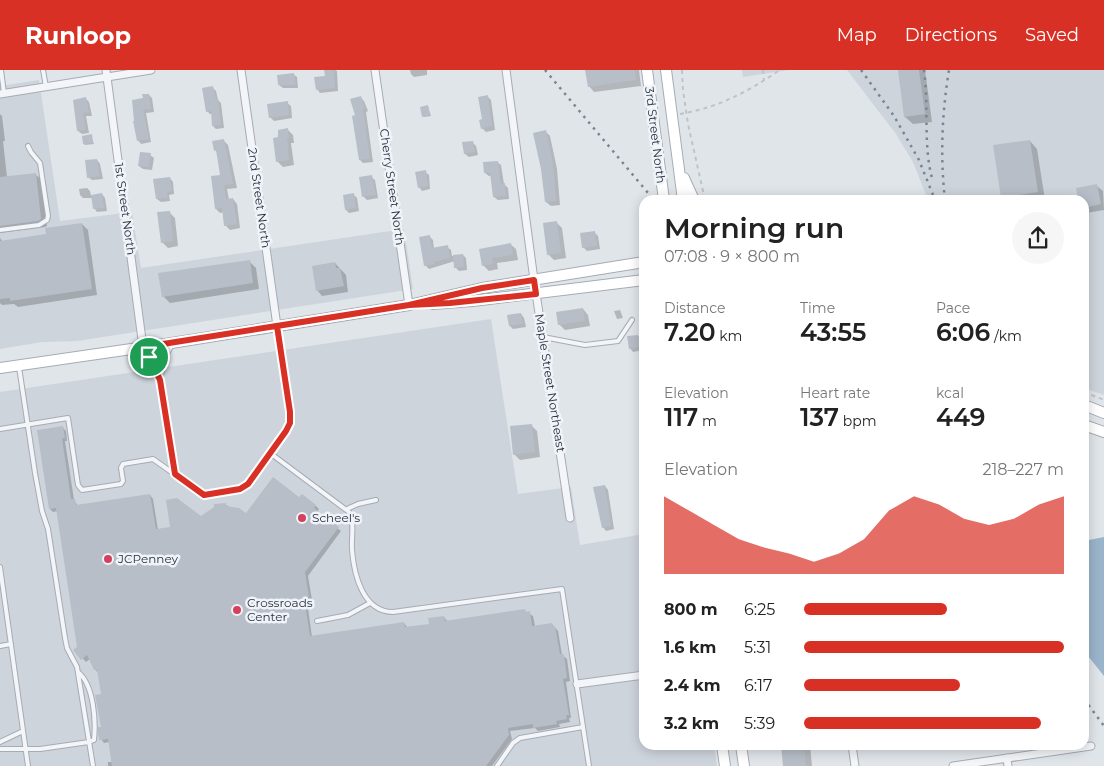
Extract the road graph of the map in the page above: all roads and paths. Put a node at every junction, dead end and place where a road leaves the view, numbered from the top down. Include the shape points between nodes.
1 (1, 70) edge
2 (42, 70) edge
3 (150, 70) edge
4 (241, 70) edge
5 (375, 70) edge
6 (506, 70) edge
7 (646, 70) edge
8 (666, 70) edge
9 (682, 70) edge
10 (763, 70) edge
11 (780, 70) edge
12 (106, 73) edge
13 (764, 81) junction
14 (46, 86) junction
15 (2, 93) edge
16 (687, 113) junction
17 (673, 116) junction
18 (28, 146) dead end
19 (680, 168) junction
20 (663, 195) edge
21 (683, 195) edge
22 (692, 195) edge
23 (704, 195) edge
24 (0, 230) edge
25 (639, 263) edge
26 (534, 280) junction
27 (639, 281) edge
28 (639, 287) edge
29 (565, 290) junction
30 (536, 294) junction
31 (409, 305) junction
32 (632, 320) dead end
33 (277, 326) junction
34 (543, 337) junction
35 (175, 342) junction
36 (144, 347) junction
37 (19, 365) junction
38 (0, 368) edge
39 (160, 380) junction
40 (1089, 394) edge
41 (1104, 400) edge
42 (1089, 407) edge
43 (1104, 413) edge
44 (27, 424) junction
45 (1089, 427) edge
46 (0, 429) edge
47 (1104, 432) edge
48 (270, 453) junction
49 (175, 474) junction
50 (376, 500) dead end
51 (347, 509) junction
52 (570, 518) dead end
53 (0, 567) edge
54 (370, 603) junction
55 (316, 621) dead end
56 (11, 644) junction
57 (0, 646) edge
58 (78, 672) junction
59 (639, 675) edge
60 (577, 684) junction
61 (583, 727) junction
62 (23, 731) junction
63 (0, 742) edge
64 (89, 742) junction
65 (0, 749) edge
66 (26, 749) junction
67 (723, 750) edge
68 (742, 750) edge
69 (853, 750) edge
70 (1070, 750) edge
71 (1007, 762) edge
72 (28, 766) edge
73 (93, 766) edge
74 (497, 766) edge
75 (589, 766) edge
76 (725, 766) edge
77 (744, 766) edge
78 (855, 766) edge
79 (953, 766) edge

1 - 15 lane
2 - 14 lane
3 - 12 street
4 - 33 street, 2nd Street North
5 - 31 street, Cherry Street North
6 - 26 street, Maple Street Northeast
7 - 20 main road, 3rd Street North
8 - 17 main road
9 - 16 path
10 - 13 path
11 - 13 path
12 - 14 street
12 - 36 street, 1st Street North
13 - 16 path via 718,105
14 - 15 street
16 - 17 path
16 - 23 path
17 - 19 main road
18 - 24 lane via 40,163 48,220 39,225
19 - 21 main road
19 - 22 main road
25 - 26 main road
26 - 30 street, Maple Street Northeast
26 - 31 main road
27 - 29 main road
28 - 29 main road
29 - 30 main road
30 - 31 main road
30 - 34 street, Maple Street Northeast
31 - 33 main road
32 - 34 lane via 618,342 585,345
33 - 35 main road
33 - 48 lane via 290,420
34 - 52 street, Maple Street Northeast
35 - 36 main road
35 - 39 lane via 165,357
36 - 37 main road
36 - 39 lane
37 - 38 main road
37 - 44 lane
39 - 49 lane
40 - 41 path
42 - 43 main road
44 - 46 lane
44 - 49 lane via 68,418 78,485 82,490 121,484 125,463 153,459
44 - 58 lane via 66,642
45 - 47 main road
48 - 49 lane via 245,487 240,489 204,495
48 - 51 lane
50 - 51 lane
51 - 54 lane via 351,515 355,572
53 - 56 lane
54 - 55 lane via 348,615
54 - 60 lane via 380,610 393,612 562,589
56 - 57 lane
56 - 62 lane
58 - 64 lane
58 - 64 lane via 88,686 93,712 94,740
59 - 60 street
60 - 61 lane
61 - 74 lane via 520,738
61 - 75 lane
62 - 63 lane
62 - 66 lane
64 - 66 lane
64 - 73 lane
65 - 66 lane
66 - 72 lane
67 - 76 main road
68 - 77 main road
69 - 78 street
70 - 71 street
71 - 79 street

